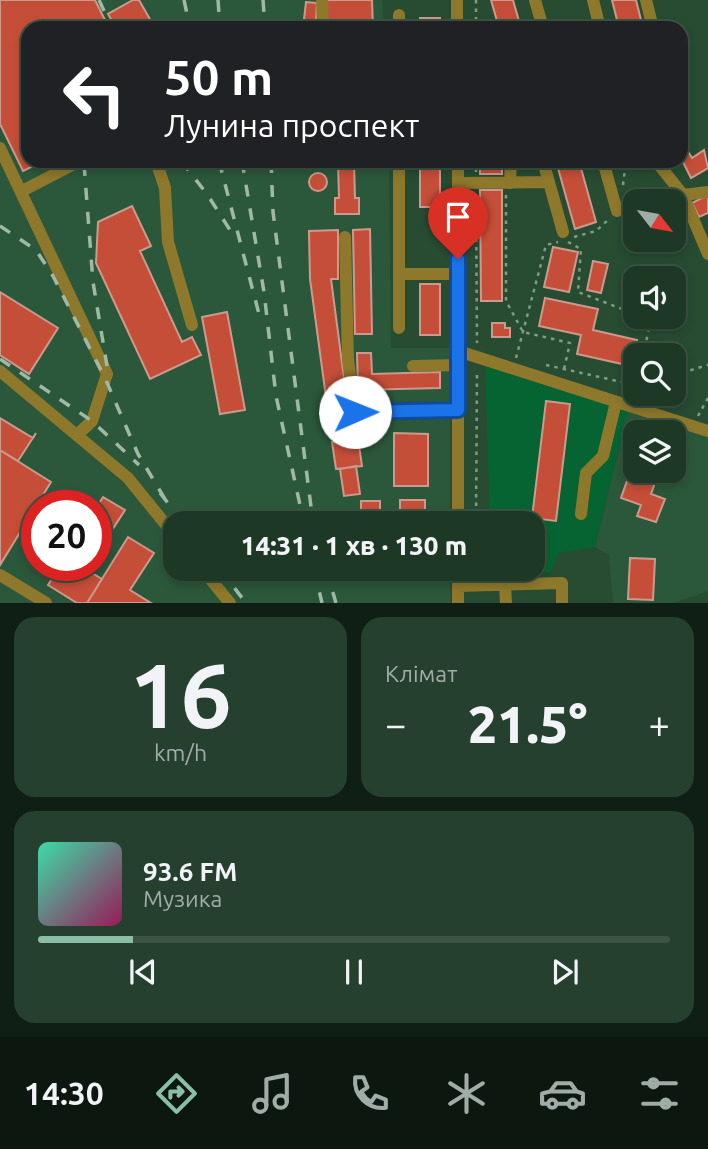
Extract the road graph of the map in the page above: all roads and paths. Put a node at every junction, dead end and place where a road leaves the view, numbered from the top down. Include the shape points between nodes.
1 (322, 0) edge
2 (457, 0) edge
3 (476, 0) edge
4 (535, 0) edge
5 (593, 0) edge
6 (646, 0) edge
7 (323, 21) edge
8 (457, 21) edge
9 (476, 21) edge
10 (541, 21) edge
11 (598, 21) edge
12 (651, 21) edge
13 (0, 149) edge
14 (66, 168) edge
15 (158, 168) edge
16 (399, 168) edge
17 (458, 168) edge
18 (476, 168) edge
19 (509, 168) edge
20 (545, 168) edge
21 (605, 168) edge
22 (625, 168) edge
23 (662, 168) edge
24 (549, 182) junction
25 (458, 183) junction
26 (476, 183) junction
27 (508, 183) junction
28 (679, 189) edge
29 (22, 191) junction
30 (708, 192) edge
31 (622, 193) dead end
32 (686, 194) edge
33 (686, 201) edge
34 (617, 211) joint
35 (345, 236) dead end
36 (564, 236) joint
37 (577, 236) dead end
38 (546, 245) dead end
39 (708, 254) edge
40 (399, 274) junction
41 (458, 274) junction
42 (623, 309) edge
43 (192, 325) dead end
44 (399, 328) dead end
45 (523, 332) junction
46 (477, 357) junction
47 (458, 358) junction
48 (528, 361) dead end
49 (540, 364) dead end
50 (708, 365) edge
51 (413, 366) dead end
52 (564, 369) junction
53 (0, 371) edge
54 (686, 371) edge
55 (623, 382) edge
56 (708, 398) edge
57 (616, 402) junction
58 (458, 410) junction
59 (692, 426) junction
60 (708, 431) edge
61 (78, 435) junction
62 (458, 511) edge
63 (476, 511) edge
64 (581, 514) dead end
65 (163, 521) edge
66 (0, 575) edge
67 (212, 581) edge
68 (458, 581) edge
69 (505, 584) junction
70 (458, 586) junction
71 (46, 603) edge
72 (230, 603) edge
73 (458, 603) edge
74 (506, 603) edge
75 (562, 603) edge

1 - 7 street
2 - 8 street
3 - 9 path
4 - 10 street
5 - 11 street
6 - 12 street
13 - 29 street
14 - 29 street
15 - 43 street via 165,188 169,242
16 - 40 street
17 - 25 street
18 - 26 path
19 - 27 street
20 - 24 street
21 - 34 street
22 - 31 path
23 - 28 street
24 - 27 street
24 - 36 street
25 - 26 street
25 - 41 street
26 - 27 street
26 - 46 path
27 - 45 path via 506,301
29 - 61 street via 107,374 92,421
30 - 32 street
33 - 39 street
34 - 37 path via 596,230
35 - 58 street via 348,360 355,412
36 - 42 path via 581,249 578,292
38 - 45 path
40 - 41 street
40 - 44 street
41 - 47 street
45 - 48 path via 516,358
45 - 52 path via 570,343
46 - 47 street
46 - 57 street
46 - 63 path
47 - 51 street
47 - 58 street
49 - 52 path
50 - 54 path
52 - 55 path
53 - 61 street
56 - 59 path
57 - 59 street
57 - 64 street via 603,456 586,473
58 - 62 street
59 - 60 street
61 - 65 street via 128,478
66 - 71 street
67 - 72 street
68 - 70 street
69 - 70 street
69 - 74 street
69 - 75 street via 562,583
70 - 73 street

